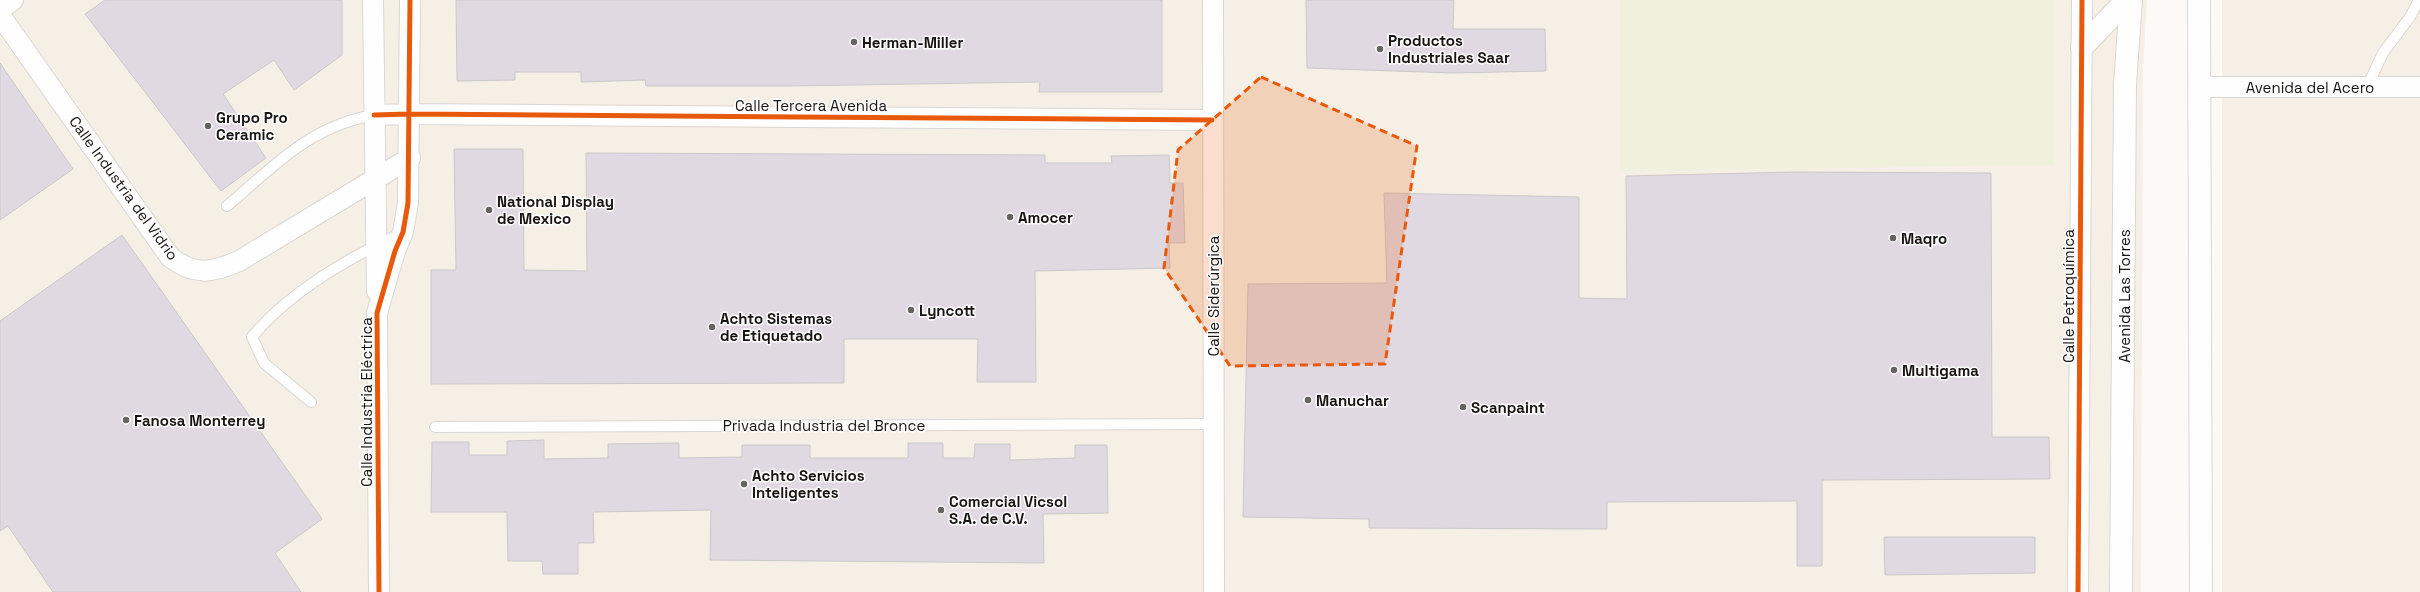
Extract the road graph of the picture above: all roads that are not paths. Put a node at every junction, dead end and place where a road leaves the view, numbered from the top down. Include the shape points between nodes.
1 (13, 0) edge
2 (373, 0) edge
3 (410, 0) edge
4 (1213, 0) edge
5 (2082, 0) edge
6 (2127, 0) edge
7 (2131, 0) edge
8 (2199, 0) edge
9 (2419, 0) edge
10 (0, 9) edge
11 (0, 15) edge
12 (2082, 47) junction
13 (2199, 87) junction
14 (2367, 87) junction
15 (2420, 87) edge
16 (410, 114) junction
17 (374, 115) junction
18 (1212, 120) junction
19 (410, 158) junction
20 (375, 178) junction
21 (226, 206) dead end
22 (404, 232) junction
23 (376, 245) junction
24 (377, 313) junction
25 (311, 402) dead end
26 (1213, 424) junction
27 (435, 426) dead end
28 (379, 592) edge
29 (1214, 592) edge
30 (2078, 592) edge
31 (2121, 592) edge
32 (2201, 592) edge

1 - 10 street
2 - 17 street
3 - 16 street, Calle Industria Eléctrica
4 - 18 street, Calle Siderúrgica
5 - 12 street, Calle Petroquímica
6 - 12 main road
7 - 31 main road, Avenida Las Torres via 2125,84
8 - 13 main road
9 - 14 lane via 2410,17 2383,53
11 - 20 street, Calle Industria del Vidrio via 170,257 189,269 222,269 239,261
12 - 30 street, Calle Petroquímica
13 - 14 street, Avenida del Acero
13 - 32 main road
14 - 15 street, Avenida del Acero
16 - 17 street, Calle Tercera Avenida
16 - 18 street, Calle Tercera Avenida
16 - 19 street, Calle Industria Eléctrica
17 - 20 street
17 - 21 lane via 330,127 297,147
18 - 26 street, Calle Siderúrgica
19 - 20 street, Calle Industria del Vidrio
19 - 22 street, Calle Industria Eléctrica
20 - 23 street
22 - 23 lane
22 - 24 street, Calle Industria Eléctrica via 395,251
23 - 24 street
23 - 25 lane via 326,274 270,315 252,337 264,363
24 - 28 street, Calle Industria Eléctrica
26 - 27 lane, Privada Industria del Bronce
26 - 29 street, Calle Siderúrgica

